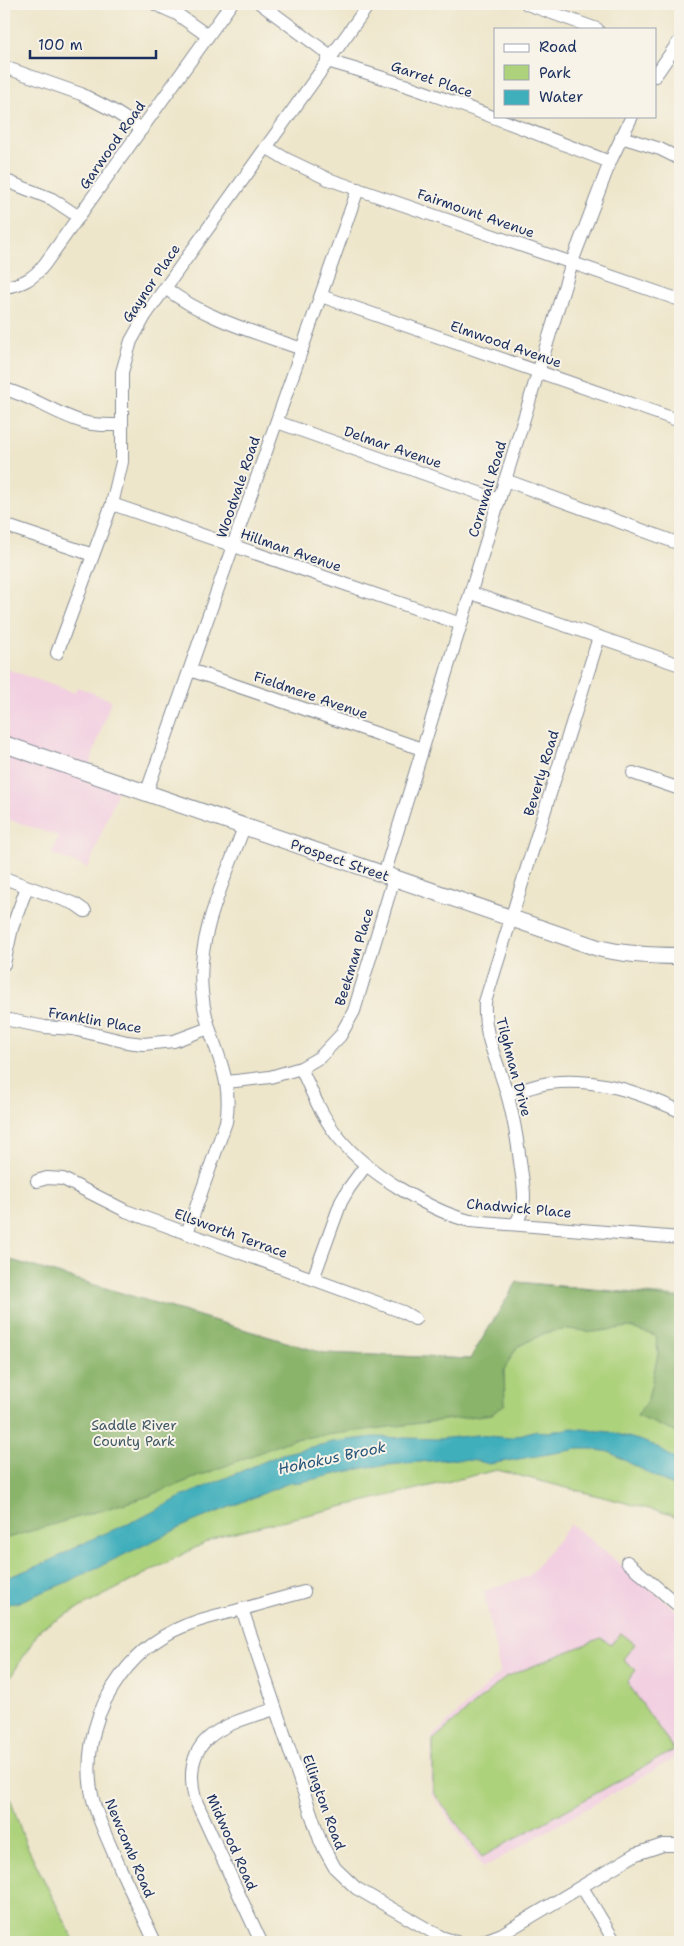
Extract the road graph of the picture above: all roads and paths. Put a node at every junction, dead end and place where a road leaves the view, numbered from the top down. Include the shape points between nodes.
1 (155, 4) edge
2 (231, 4) edge
3 (260, 4) edge
4 (369, 4) edge
5 (527, 4) edge
6 (594, 28) edge
7 (208, 36) junction
8 (680, 40) edge
9 (661, 56) edge
10 (329, 58) junction
11 (4, 67) edge
12 (656, 73) edge
13 (494, 116) edge
14 (498, 118) edge
15 (631, 118) edge
16 (142, 129) junction
17 (621, 137) junction
18 (266, 147) junction
19 (680, 159) edge
20 (610, 162) junction
21 (4, 180) edge
22 (358, 189) junction
23 (79, 217) junction
24 (572, 262) junction
25 (4, 287) edge
26 (165, 288) junction
27 (321, 296) junction
28 (680, 300) edge
29 (302, 349) junction
30 (539, 371) junction
31 (4, 389) edge
32 (680, 421) edge
33 (277, 422) junction
34 (121, 426) junction
35 (505, 480) junction
36 (499, 500) junction
37 (112, 504) junction
38 (4, 525) edge
39 (680, 544) edge
40 (233, 546) junction
41 (93, 555) junction
42 (470, 593) junction
43 (461, 624) junction
44 (599, 637) junction
45 (57, 653) dead end
46 (680, 665) edge
47 (190, 670) junction
48 (4, 744) edge
49 (422, 749) junction
50 (634, 773) dead end
51 (680, 789) edge
52 (146, 794) junction
53 (244, 827) junction
54 (389, 876) junction
55 (4, 878) edge
56 (27, 887) junction
57 (85, 911) dead end
58 (512, 918) junction
59 (680, 956) edge
60 (4, 964) edge
61 (4, 1019) edge
62 (209, 1028) junction
63 (301, 1068) junction
64 (227, 1082) junction
65 (508, 1094) junction
66 (680, 1111) edge
67 (366, 1165) junction
68 (37, 1182) dead end
69 (515, 1224) junction
70 (188, 1233) junction
71 (680, 1238) edge
72 (313, 1279) junction
73 (415, 1319) dead end
74 (627, 1562) dead end
75 (304, 1592) dead end
76 (680, 1607) edge
77 (242, 1609) junction
78 (275, 1709) junction
79 (680, 1845) edge
80 (582, 1887) junction
81 (155, 1942) edge
82 (261, 1942) edge
83 (456, 1942) edge
84 (481, 1942) edge
85 (615, 1942) edge

1 - 7 street via 177,14
2 - 7 street, Garwood Road
3 - 10 street, Garret Place
4 - 10 street, Gaynor Place
5 - 6 street
7 - 16 street, Garwood Road
8 - 9 street
9 - 12 street
10 - 13 street, Garret Place
10 - 18 street, Gaynor Place
11 - 16 street via 81,94
14 - 20 street, Garret Place
15 - 17 street, Cornwall Road
16 - 23 street, Garwood Road
17 - 19 street
17 - 20 street, Cornwall Road
18 - 22 street, Fairmount Avenue via 306,170
18 - 26 street, Gaynor Place
20 - 24 street, Cornwall Road
21 - 23 street via 52,199
22 - 24 street, Fairmount Avenue
22 - 27 street, Woodvale Road
23 - 25 street, Garwood Road via 40,271 29,280
24 - 28 street, Fairmount Avenue
24 - 30 street, Cornwall Road
26 - 29 street via 211,317
26 - 34 street, Gaynor Place via 139,325 126,356 121,385
27 - 29 street, Woodvale Road
27 - 30 street, Elmwood Avenue
29 - 33 street, Woodvale Road
30 - 32 street, Elmwood Avenue
30 - 35 street, Cornwall Road
31 - 34 street via 83,423
33 - 36 street, Delmar Avenue
33 - 40 street, Woodvale Road
34 - 37 street, Gaynor Place via 122,462
35 - 36 street, Cornwall Road
35 - 39 street
36 - 42 street, Cornwall Road
37 - 40 street, Hillman Avenue
37 - 41 street, Gaynor Place
38 - 41 street
40 - 43 street, Hillman Avenue
40 - 47 street, Woodvale Road
41 - 45 street, Gaynor Place
42 - 43 street, Cornwall Road
42 - 44 street
43 - 49 street, Cornwall Road
44 - 46 street
44 - 58 street, Beverly Road
47 - 49 street, Fieldmere Avenue
47 - 52 street, Woodvale Road
48 - 52 main road, Prospect Street
49 - 54 street, Cornwall Road
50 - 51 street
52 - 53 main road, Prospect Street
53 - 54 main road, Prospect Street
53 - 62 street via 204,939 202,992
54 - 58 main road, Prospect Street
54 - 63 street, Beekman Place via 354,1011 330,1048
55 - 56 street
56 - 57 street via 75,904
56 - 60 street via 12,928
58 - 59 main road, Prospect Street via 624,954
58 - 65 street, Tilghman Drive via 488,988 484,1016
61 - 62 street, Franklin Place via 143,1044 174,1041
62 - 64 street
63 - 64 street, Beekman Place via 270,1077
63 - 67 street, Chadwick Place via 329,1125
64 - 70 street via 226,1122
65 - 66 street via 555,1083 602,1085 643,1094
65 - 69 street, Tilghman Drive via 525,1187 522,1215
67 - 69 street, Chadwick Place via 457,1218
67 - 72 street via 341,1202
68 - 70 street, Ellsworth Terrace via 47,1178 63,1179 126,1211
69 - 71 street, Chadwick Place
70 - 72 street, Ellsworth Terrace
72 - 73 street, Ellsworth Terrace
74 - 76 street
75 - 77 street, Newcomb Road
77 - 78 street, Ellington Road
77 - 81 street, Newcomb Road via 196,1621 154,1642 118,1678 96,1724 90,1758 95,1806
78 - 82 street, Midwood Road via 215,1732 200,1748 192,1777 195,1799
78 - 83 street, Ellington Road via 321,1843 335,1868 356,1888 441,1937
79 - 80 street via 663,1845 636,1854
80 - 84 street via 502,1934
80 - 85 street

